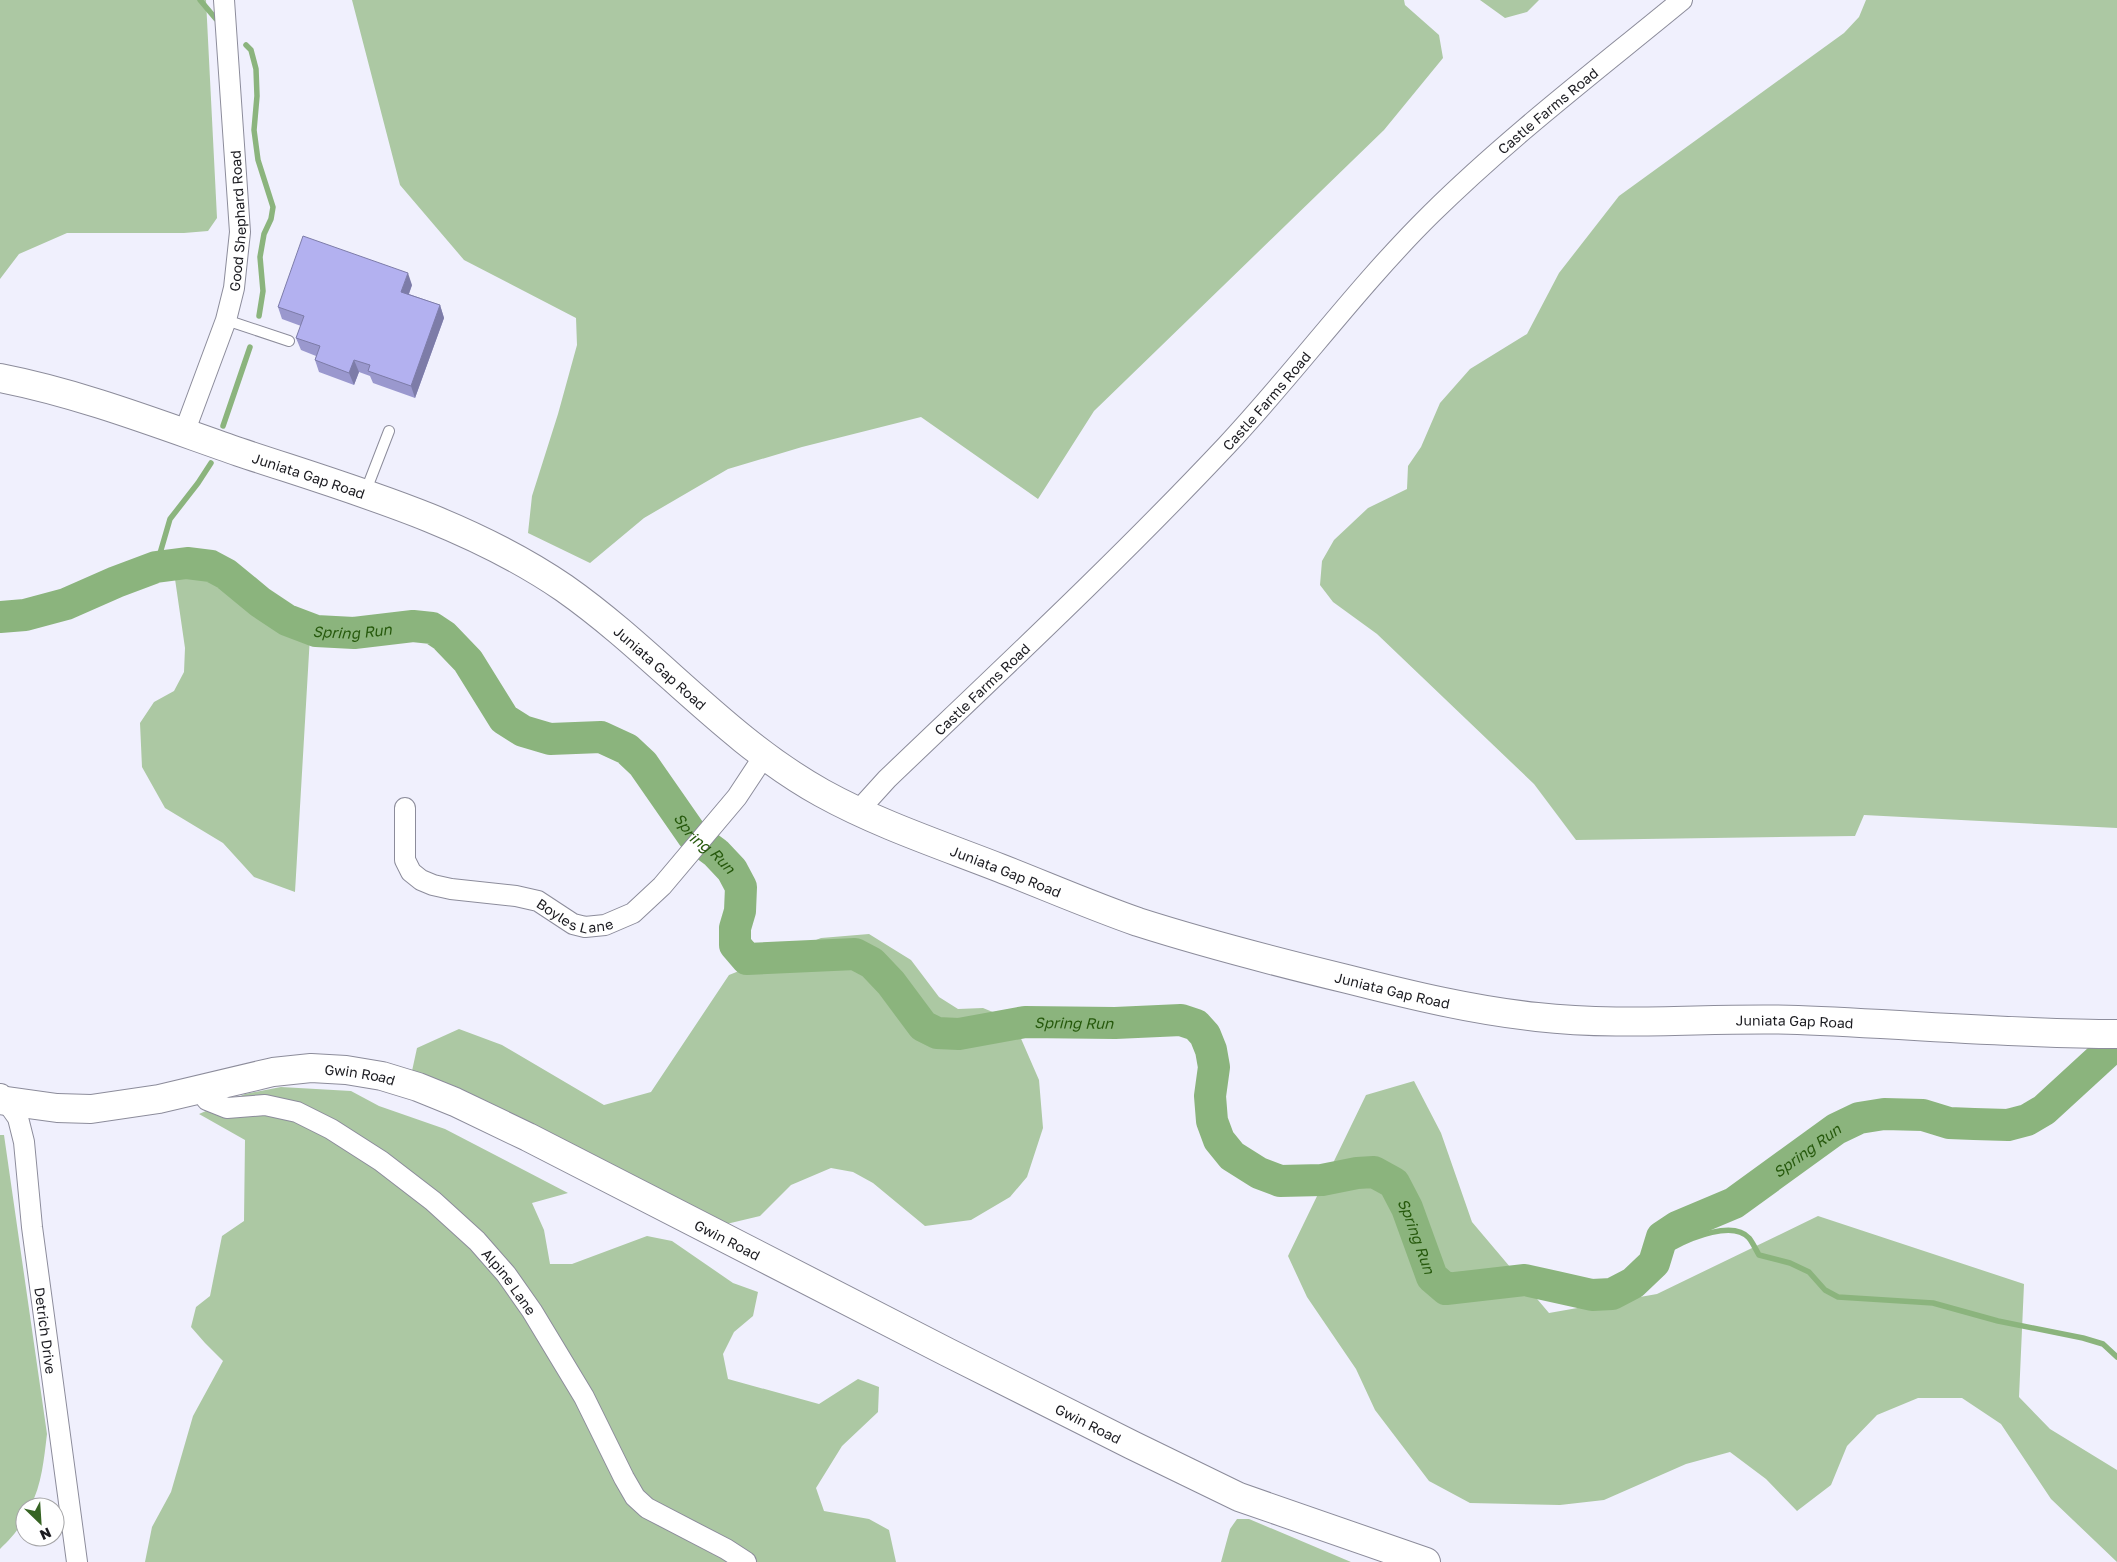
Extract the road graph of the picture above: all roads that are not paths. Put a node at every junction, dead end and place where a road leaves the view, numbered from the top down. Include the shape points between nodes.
1 (224, 0) edge
2 (1682, 0) edge
3 (226, 320) junction
4 (289, 341) dead end
5 (0, 378) edge
6 (389, 431) dead end
7 (184, 433) junction
8 (365, 494) junction
9 (764, 756) junction
10 (404, 808) dead end
11 (858, 811) junction
12 (2114, 1034) edge
13 (200, 1090) junction
14 (2, 1098) edge
15 (77, 1562) edge
16 (746, 1562) edge
17 (1426, 1562) edge

1 - 3 street, Good Shephard Road via 240,232 234,288
2 - 11 street, Castle Farms Road via 1482,165 1429,216 1277,390 1174,501 887,779
3 - 4 lane
3 - 7 street, Good Shephard Road
5 - 7 main road, Juniata Gap Road via 70,395
6 - 8 lane
7 - 8 main road, Juniata Gap Road
8 - 9 main road, Juniata Gap Road via 477,538 542,574 598,613
9 - 10 street, Boyles Lane via 737,798 662,886 633,913 606,925 585,927 574,924 538,901 433,885 421,880 411,872 405,860
9 - 11 main road, Juniata Gap Road via 822,793
11 - 12 main road, Juniata Gap Road via 1149,925 1304,969 1464,1007 1579,1021 1797,1020
13 - 14 main road, Gwin Road via 91,1110 57,1108
13 - 16 street, Alpine Lane via 207,1100 226,1108 265,1105 297,1112 382,1161 433,1201 478,1241 532,1310 584,1397 635,1498 647,1508
13 - 17 main road, Gwin Road via 273,1072 311,1068 382,1076 418,1087 528,1137 1239,1497
14 - 15 street, Detrich Drive via 18,1118 24,1142

